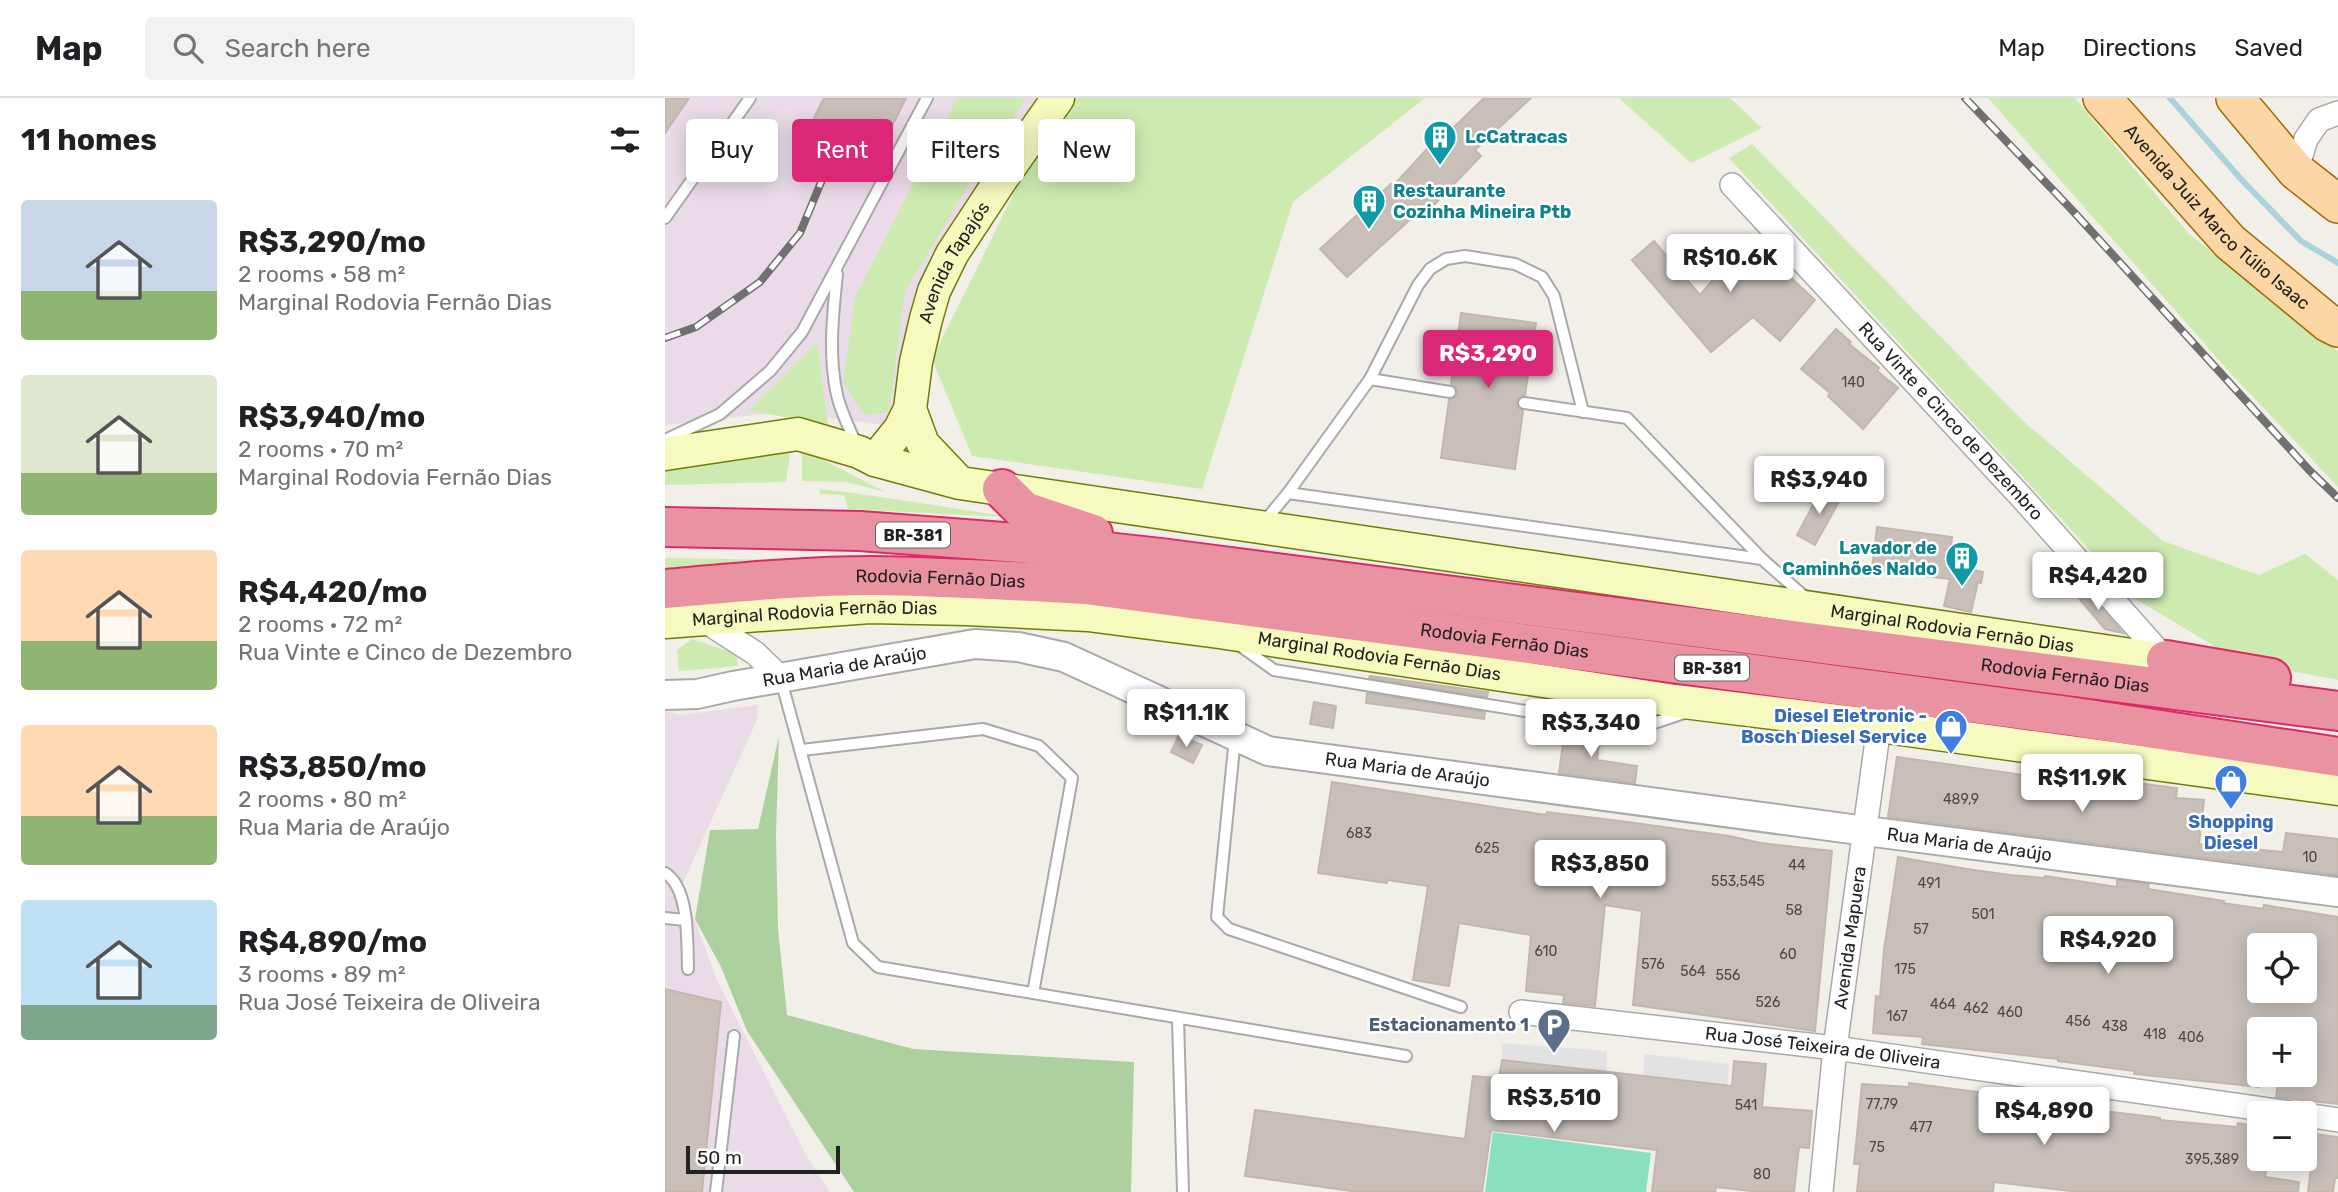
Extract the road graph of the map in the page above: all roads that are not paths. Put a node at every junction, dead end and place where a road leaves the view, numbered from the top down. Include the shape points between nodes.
1 (751, 98) edge
2 (927, 98) edge
3 (1058, 98) edge
4 (2102, 98) edge
5 (2235, 98) edge
6 (2338, 113) edge
7 (2296, 171) junction
8 (1733, 185) dead end
9 (2338, 204) edge
10 (665, 218) edge
11 (838, 268) junction
12 (2338, 328) edge
13 (1370, 379) junction
14 (1450, 392) dead end
15 (1524, 403) dead end
16 (910, 409) junction
17 (1583, 412) junction
18 (665, 440) edge
19 (665, 454) edge
20 (867, 456) junction
21 (960, 483) junction
22 (1002, 489) junction
23 (1288, 494) junction
24 (665, 527) edge
25 (1259, 527) junction
26 (1161, 558) junction
27 (1762, 559) junction
28 (1818, 609) junction
29 (676, 618) edge
30 (2166, 660) junction
31 (665, 678) edge
32 (781, 678) junction
33 (2338, 691) edge
34 (697, 694) junction
35 (665, 695) edge
36 (2338, 711) edge
37 (1879, 726) junction
38 (1235, 736) junction
39 (802, 750) junction
40 (2338, 757) edge
41 (2338, 789) edge
42 (1866, 831) junction
43 (665, 873) edge
44 (2338, 892) edge
45 (665, 918) edge
46 (685, 920) junction
47 (688, 969) dead end
48 (1033, 993) junction
49 (1461, 1007) dead end
50 (1521, 1012) dead end
51 (1178, 1019) junction
52 (734, 1036) dead end
53 (1835, 1048) junction
54 (1405, 1056) dead end
55 (2247, 1107) edge
56 (2317, 1117) edge
57 (2338, 1120) edge
58 (716, 1192) edge
59 (1183, 1192) edge
60 (1821, 1192) edge

1 - 10 lane
2 - 11 lane
3 - 16 main road, Avenida Tapajós via 952,254 934,291
4 - 12 main road, Avenida Juiz Marco Túlio Isaac via 2229,242
5 - 7 main road
6 - 7 street via 2319,120 2306,139
7 - 9 main road
8 - 30 street, Rua Vinte e Cinco de Dezembro
11 - 18 lane via 802,332 770,371 720,414
11 - 20 lane via 832,319 833,376 838,398
13 - 14 lane
13 - 17 lane via 1430,269 1446,259 1465,256 1515,264 1542,277 1554,296
13 - 23 lane
15 - 17 lane
16 - 20 main road, Avenida Tapajós via 900,429
16 - 21 main road, Avenida Tapajós via 922,444
17 - 27 lane via 1627,418
19 - 20 main road, Marginal Rodovia Fernão Dias via 798,434
20 - 21 main road, Marginal Rodovia Fernão Dias
21 - 22 main road, Marginal Rodovia Fernão Dias
22 - 25 main road, Marginal Rodovia Fernão Dias
22 - 26 highway, BR-381 via 1024,511
23 - 25 lane
23 - 27 lane
24 - 26 highway, Rodovia Fernão Dias / BR-381 via 860,531
25 - 28 main road, Marginal Rodovia Fernão Dias
26 - 36 highway, Rodovia Fernão Dias / BR-381
27 - 28 lane
28 - 30 main road, Marginal Rodovia Fernão Dias
29 - 32 street via 755,653
29 - 37 main road, Marginal Rodovia Fernão Dias / BR-381 via 870,607 1088,615
29 - 40 highway, Rodovia Fernão Dias / BR-381 via 735,582 870,576 1086,585 2055,714
30 - 33 highway
31 - 34 street
32 - 34 street, Rua Maria de Araújo
32 - 38 street, Rua Maria de Araújo via 975,644 1018,647 1065,657
32 - 39 lane
34 - 35 street, Rua Maria de Araújo
37 - 41 main road, Marginal Rodovia Fernão Dias / BR-381
37 - 42 street, Avenida Mapuera
38 - 42 street, Rua Maria de Araújo via 1268,751
38 - 49 lane via 1217,917 1229,929
39 - 48 lane via 853,943 878,967
39 - 48 lane via 983,729 1039,747 1072,778
42 - 44 street, Rua Maria de Araújo
42 - 53 street, Avenida Mapuera
43 - 46 lane via 684,904
45 - 46 lane
46 - 47 lane
48 - 51 lane
50 - 53 street, Rua José Teixeira de Oliveira
51 - 54 lane
51 - 59 lane
52 - 58 lane
53 - 55 street, Rua José Teixeira de Oliveira
53 - 60 street, Avenida Mapuera
56 - 57 street

